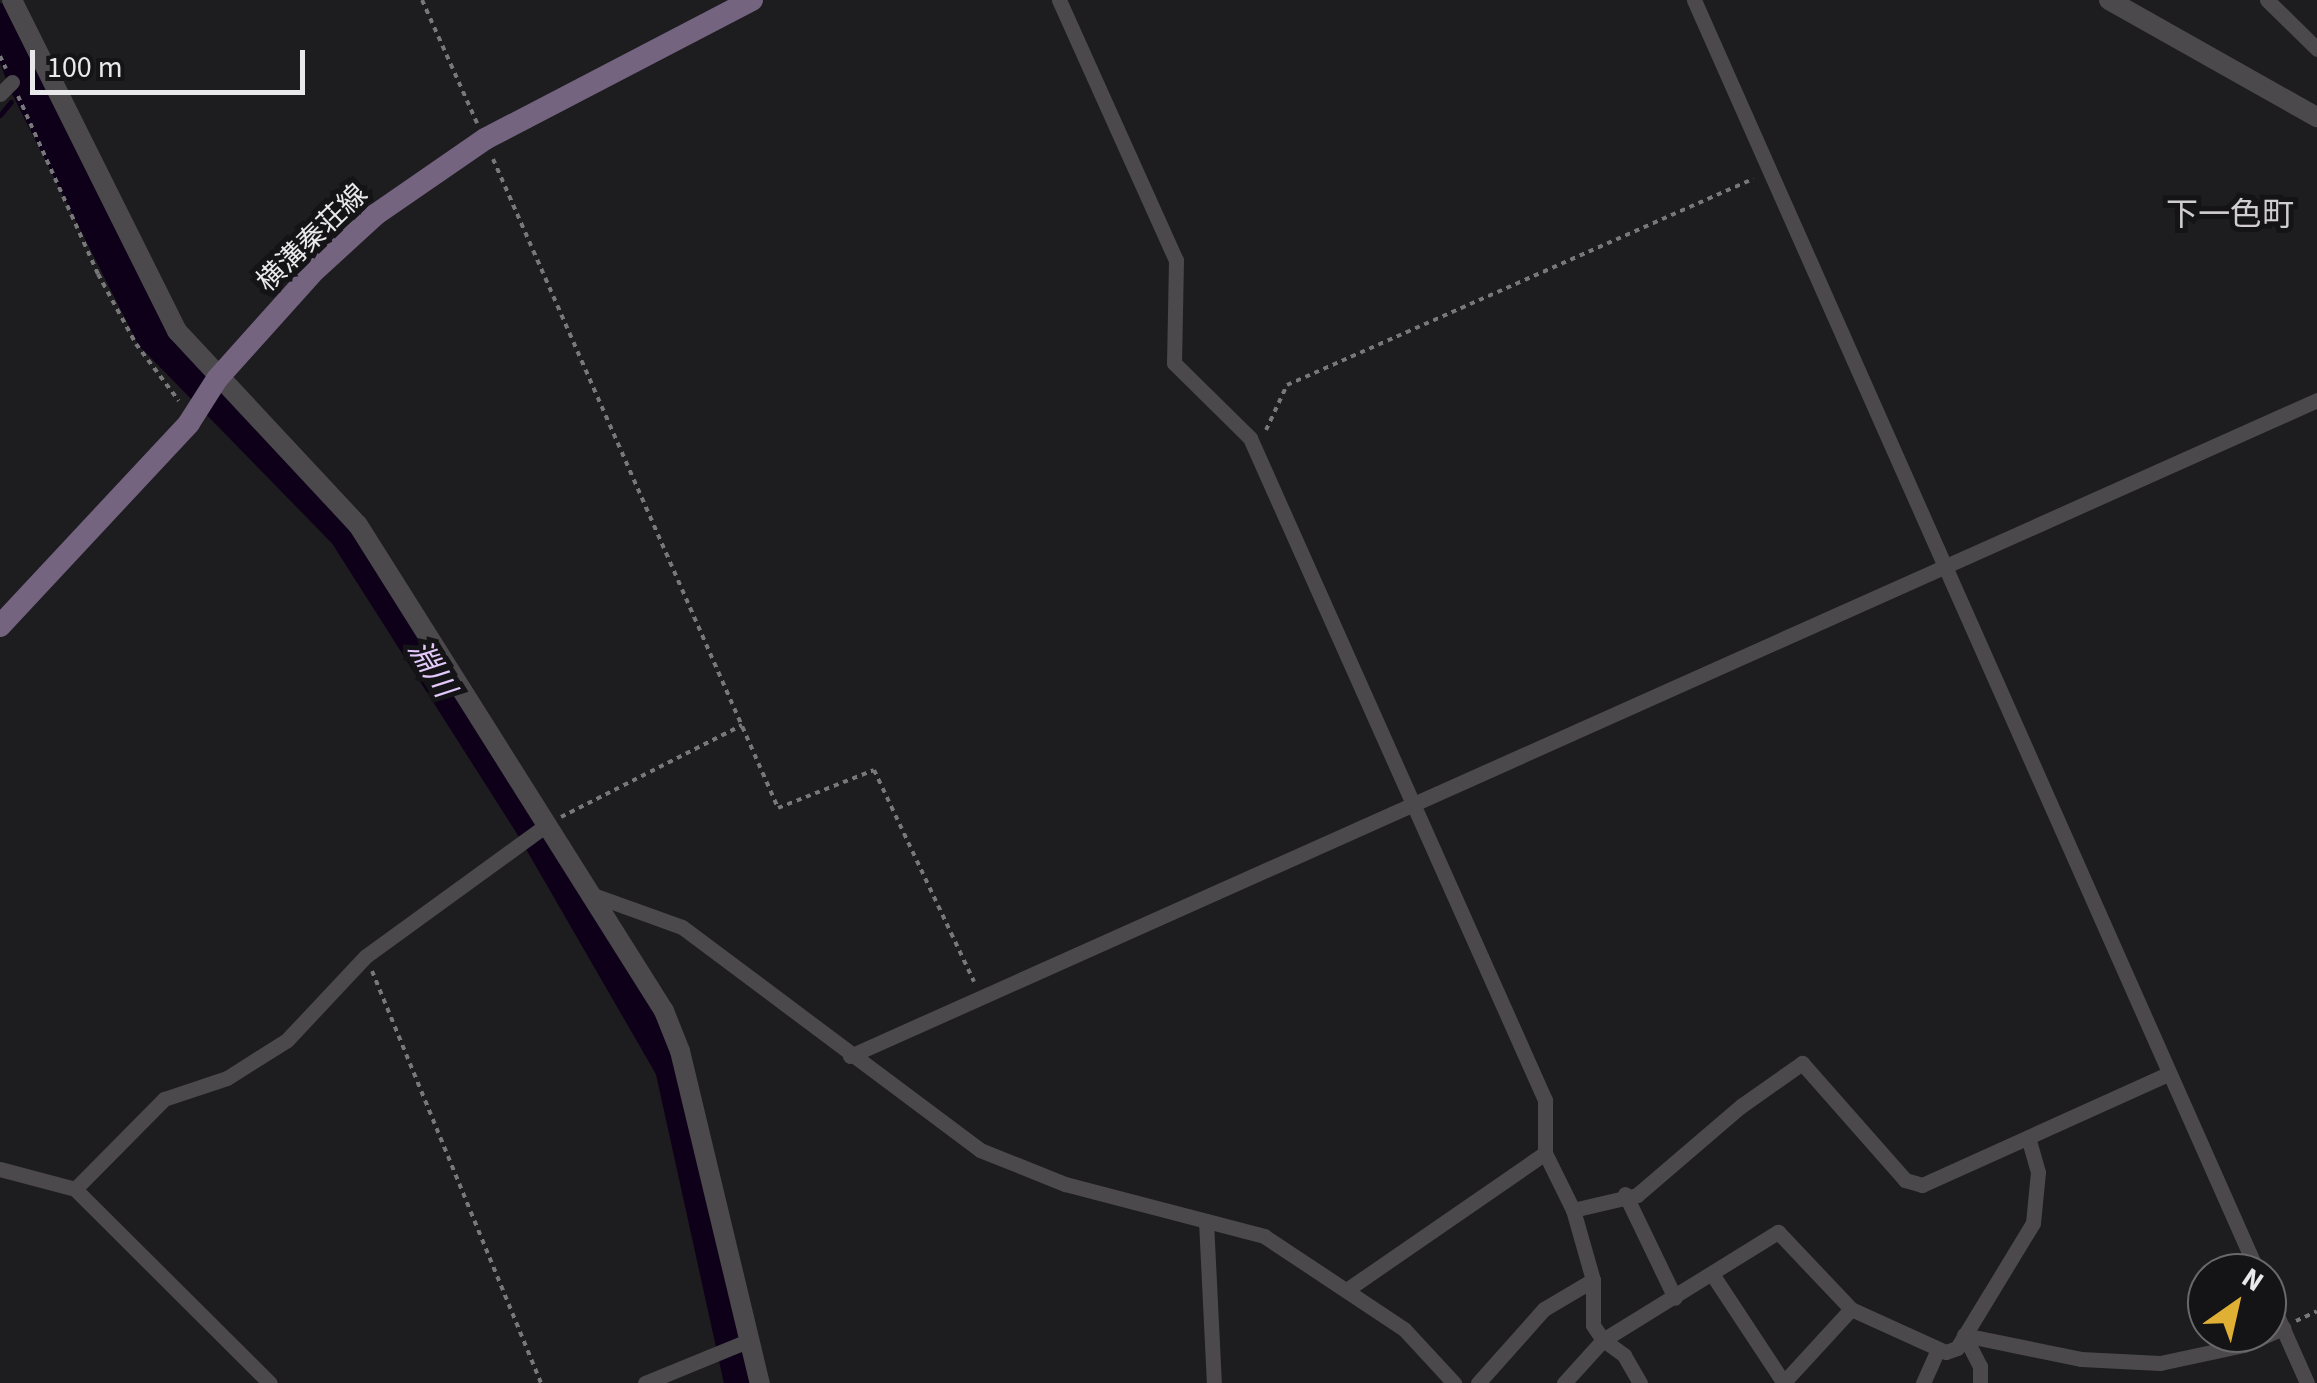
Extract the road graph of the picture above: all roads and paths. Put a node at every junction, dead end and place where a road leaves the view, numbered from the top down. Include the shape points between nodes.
1 (12, 0) edge
2 (422, 0) edge
3 (752, 0) edge
4 (1059, 0) edge
5 (1695, 0) edge
6 (2109, 0) edge
7 (2267, 0) edge
8 (2317, 48) edge
9 (12, 82) joint
10 (0, 94) edge
11 (2317, 117) edge
12 (484, 139) junction
13 (1770, 172) junction
14 (217, 379) junction
15 (2317, 400) edge
16 (189, 423) junction
17 (1258, 458) junction
18 (1945, 566) junction
19 (0, 626) edge
20 (742, 724) junction
21 (1412, 805) junction
22 (548, 824) junction
23 (596, 896) junction
24 (366, 956) junction
25 (980, 995) junction
26 (850, 1056) junction
27 (2168, 1074) junction
28 (2028, 1137) junction
29 (1545, 1153) junction
30 (0, 1169) edge
31 (76, 1189) junction
32 (1625, 1194) junction
33 (1574, 1210) junction
34 (1206, 1220) junction
35 (2249, 1253) edge
36 (1712, 1274) junction
37 (1594, 1280) junction
38 (1348, 1289) junction
39 (1675, 1298) junction
40 (1851, 1309) junction
41 (2317, 1311) edge
42 (2287, 1326) edge
43 (1964, 1335) junction
44 (2287, 1339) edge
45 (750, 1340) junction
46 (1604, 1340) junction
47 (1938, 1348) junction
48 (2204, 1353) edge
49 (260, 1380) edge
50 (541, 1383) edge
51 (645, 1383) edge
52 (760, 1383) edge
53 (1214, 1383) edge
54 (1454, 1383) edge
55 (1478, 1383) edge
56 (1564, 1383) edge
57 (1640, 1383) edge
58 (1784, 1383) edge
59 (1923, 1383) edge
60 (1980, 1383) edge
61 (2307, 1383) edge

1 - 14 street via 177,331
2 - 12 path
3 - 12 main road, 横溝秦荘線
4 - 17 street via 1176,260 1174,364 1250,438
5 - 13 street
6 - 11 street
7 - 8 street
9 - 10 street
9 - 16 path via 98,274
12 - 14 main road, 横溝秦荘線 via 375,215
12 - 20 path
13 - 17 path via 1287,384 1272,405
13 - 18 street
14 - 16 main road, 横溝秦荘線
14 - 22 street via 358,525
15 - 18 street
16 - 19 main road, 横溝秦荘線
17 - 21 street
18 - 21 street
18 - 27 street
20 - 22 path
20 - 25 path via 778,808 874,770
21 - 25 street
21 - 29 street via 1544,1100
22 - 23 street
22 - 24 street
23 - 26 street via 682,926
23 - 45 street via 680,1051
24 - 31 street via 288,1040 227,1078 164,1099
24 - 50 path
25 - 26 street
26 - 34 street via 980,1150 1064,1184
27 - 28 street
27 - 35 street
28 - 32 street via 1922,1186 1905,1180 1802,1064 1740,1106 1637,1195
28 - 43 street via 2038,1172 2034,1223
29 - 33 street
29 - 38 street
30 - 31 street
31 - 49 street
32 - 33 street
32 - 39 street
33 - 37 street
34 - 38 street via 1264,1236
34 - 53 street
36 - 39 street
36 - 40 street via 1778,1232
36 - 58 street
37 - 46 street via 1593,1325
37 - 55 street via 1544,1309
38 - 54 street via 1404,1328
39 - 46 street
40 - 47 street
40 - 58 street
41 - 42 path
43 - 47 street via 1957,1348
43 - 48 street via 2082,1359 2160,1363
43 - 60 street via 1980,1366
44 - 61 street
45 - 51 street
45 - 52 street
46 - 56 street
46 - 57 street via 1624,1355
47 - 59 street

